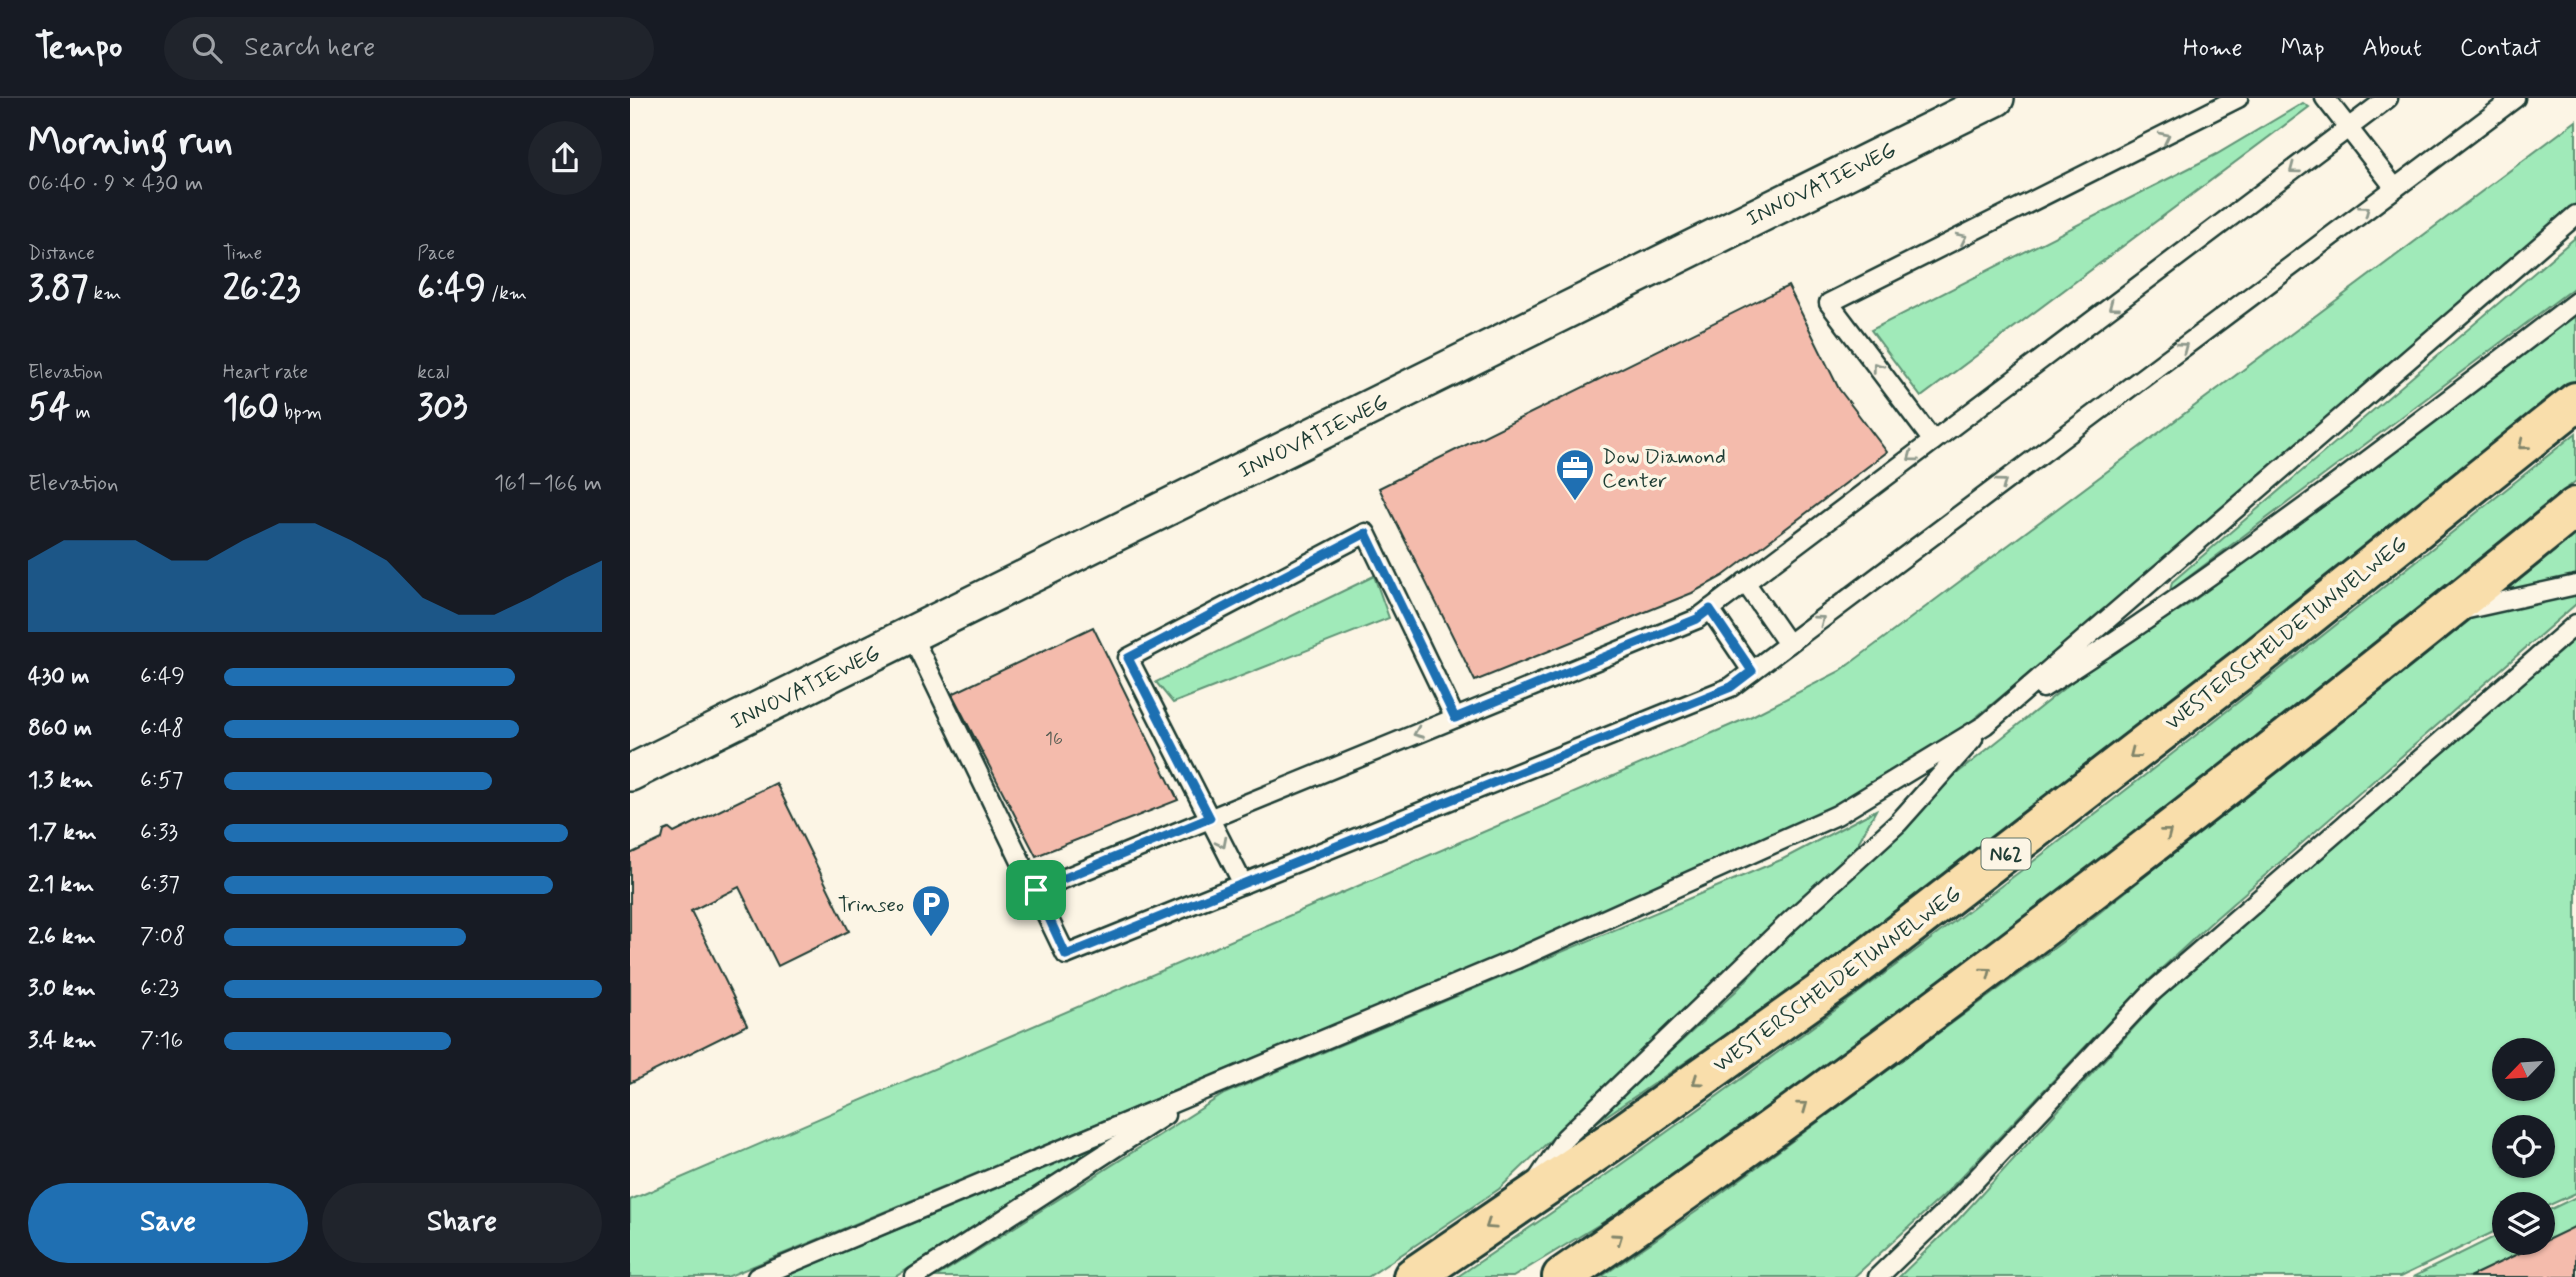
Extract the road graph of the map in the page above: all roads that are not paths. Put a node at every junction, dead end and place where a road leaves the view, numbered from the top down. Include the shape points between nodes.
1 (1996, 98) edge
2 (2238, 98) edge
3 (2325, 98) edge
4 (2388, 98) edge
5 (2515, 98) edge
6 (2348, 128) junction
7 (2395, 188) junction
8 (2576, 215) edge
9 (2576, 302) edge
10 (2576, 402) edge
11 (1933, 441) junction
12 (2576, 507) edge
13 (1745, 582) junction
14 (2576, 585) edge
15 (1710, 609) junction
16 (2443, 615) junction
17 (2576, 624) edge
18 (911, 634) junction
19 (1788, 644) junction
20 (1752, 671) junction
21 (1455, 718) junction
22 (1985, 725) junction
23 (630, 773) edge
24 (1210, 818) junction
25 (1243, 884) junction
26 (1036, 890) junction
27 (1203, 1090) junction
28 (1521, 1204) junction
29 (757, 1277) edge
30 (915, 1277) edge
31 (1413, 1277) edge
32 (1562, 1277) edge
33 (1878, 1277) edge

1 - 18 street, INNOVATIEWEG
11 -> 2 lane via 1829,303
3 - 6 lane
4 - 6 lane
5 - 7 lane
6 - 7 lane
6 -> 11 lane
19 -> 7 lane
8 - 22 lane
9 - 22 lane via 2340,482 2096,654
10 -> 28 highway, WESTERSCHELDETUNNELWEG / N62 via 1992,864 1847,974
11 -> 13 lane
12 - 16 highway
13 - 15 lane
13 - 19 lane
14 - 16 lane
15 - 20 lane
15 - 21 lane via 1697,619
32 -> 16 highway via 2011,954
17 - 33 lane via 2151,993
18 - 23 street, INNOVATIEWEG
18 - 26 lane
19 - 20 lane
20 - 25 lane via 1731,687
21 -> 24 lane
21 - 24 lane via 1366,533 1128,658
22 - 27 lane via 1837,815 1750,856
22 - 28 lane via 1898,822 1565,1138
24 -> 25 lane
24 - 26 lane
25 - 26 lane via 1066,955
27 - 29 lane
27 - 30 lane
28 -> 31 highway, WESTERSCHELDETUNNELWEG / N62

